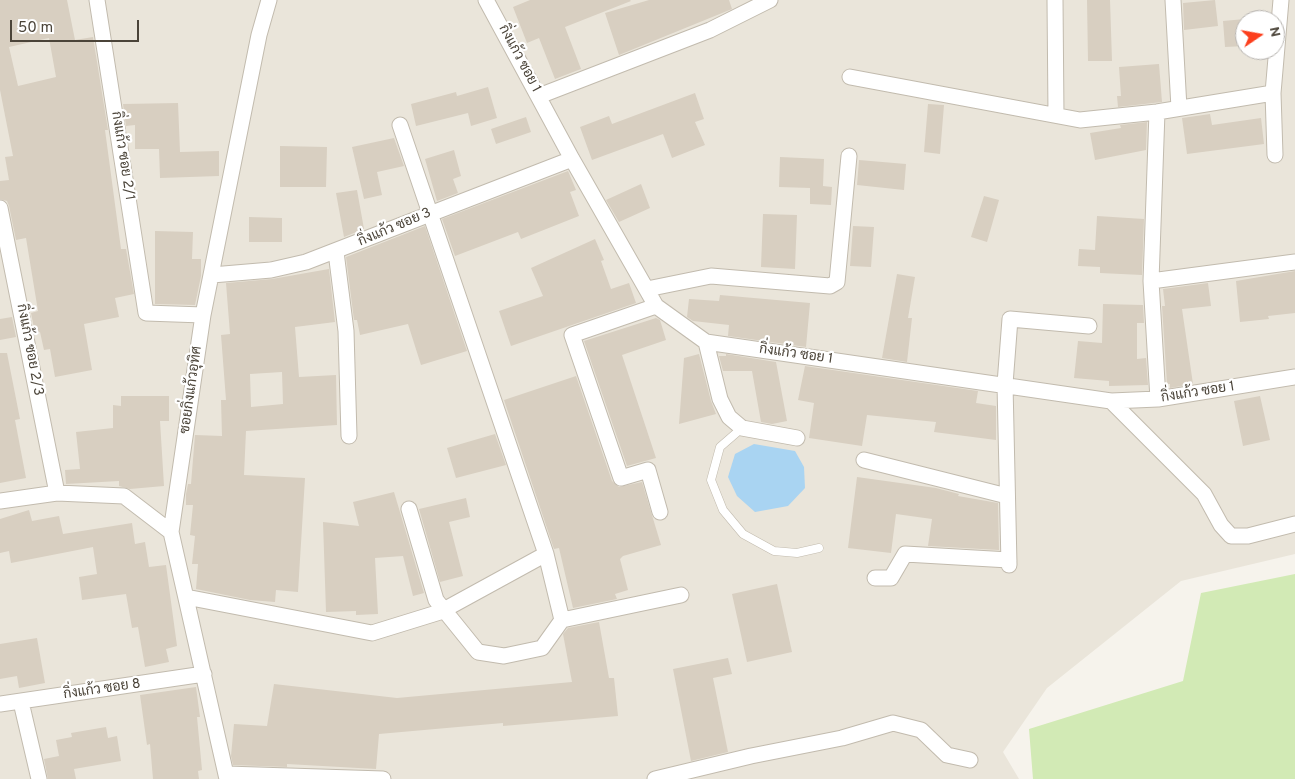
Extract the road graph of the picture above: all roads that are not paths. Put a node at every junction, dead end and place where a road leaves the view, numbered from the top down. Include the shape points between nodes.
1 (97, 0) edge
2 (269, 0) edge
3 (488, 0) edge
4 (770, 0) edge
5 (1055, 0) edge
6 (1173, 0) edge
7 (1285, 2) edge
8 (850, 76) dead end
9 (1273, 93) junction
10 (539, 96) junction
11 (1178, 108) junction
12 (1157, 112) junction
13 (1056, 115) junction
14 (400, 125) dead end
15 (1275, 155) dead end
16 (849, 156) dead end
17 (572, 159) junction
18 (0, 208) edge
19 (430, 213) junction
20 (336, 252) junction
21 (1295, 262) edge
22 (212, 275) junction
23 (1151, 281) junction
24 (647, 289) junction
25 (656, 306) junction
26 (202, 315) junction
27 (1089, 326) dead end
28 (706, 342) junction
29 (1295, 377) edge
30 (1005, 384) junction
31 (1158, 400) junction
32 (1111, 401) junction
33 (742, 428) junction
34 (349, 436) dead end
35 (797, 438) dead end
36 (864, 460) dead end
37 (57, 493) junction
38 (1007, 496) junction
39 (0, 501) edge
40 (409, 509) dead end
41 (660, 512) dead end
42 (1295, 524) edge
43 (171, 532) junction
44 (819, 548) dead end
45 (546, 554) junction
46 (876, 578) dead end
47 (681, 595) dead end
48 (186, 597) junction
49 (444, 610) junction
50 (562, 620) junction
51 (204, 674) junction
52 (21, 702) junction
53 (0, 704) edge
54 (970, 760) dead end
55 (226, 776) edge
56 (39, 779) edge
57 (383, 779) edge
58 (655, 779) edge

1 - 26 street, กิ่งแก้ว ซอย 2/1 via 146,313
2 - 22 street, ซอยกิ่งแก้วอุทิศ via 259,35
3 - 10 street, กิ่งแก้ว ซอย 1
4 - 10 street via 710,30
5 - 13 street
6 - 11 street
7 - 9 street
8 - 13 street
9 - 11 street
9 - 15 street
10 - 17 street, กิ่งแก้ว ซอย 1
11 - 12 street
12 - 13 street via 1080,120
12 - 23 street
14 - 19 street
16 - 24 street via 836,282 830,286 712,276
17 - 19 street, กิ่งแก้ว ซอย 3
17 - 24 street, กิ่งแก้ว ซอย 1
18 - 37 street, กิ่งแก้ว ซอย 2/3
19 - 20 street, กิ่งแก้ว ซอย 3
19 - 45 street
20 - 22 street, กิ่งแก้ว ซอย 3 via 271,270
20 - 34 street via 346,331
21 - 23 street
22 - 26 street, ซอยกิ่งแก้วอุทิศ
23 - 31 street
24 - 25 street, กิ่งแก้ว ซอย 1
25 - 28 street, กิ่งแก้ว ซอย 1
25 - 41 street via 572,334 621,478 648,470
26 - 43 street, ซอยกิ่งแก้วอุทิศ
27 - 30 street via 1010,319
28 - 30 street, กิ่งแก้ว ซอย 1
28 - 33 street via 720,400 729,417
29 - 31 street, กิ่งแก้ว ซอย 1
30 - 32 street, กิ่งแก้ว ซอย 1
30 - 38 street
31 - 32 street, กิ่งแก้ว ซอย 1
32 - 42 street via 1204,494 1231,536 1248,536
33 - 35 street
33 - 44 lane via 720,447 711,480 723,510 743,534 774,551 797,553
36 - 38 street
37 - 39 street
37 - 43 street via 124,496
38 - 46 street via 1009,562 905,554 891,578
40 - 49 street via 436,600
43 - 48 street, ซอยกิ่งแก้วอุทิศ
45 - 49 street
45 - 50 street
47 - 50 street
48 - 49 street via 372,633
48 - 51 street, ซอยกิ่งแก้วอุทิศ
49 - 50 street via 478,652 504,656 542,648
51 - 52 street, กิ่งแก้ว ซอย 8
51 - 55 street, ซอยกิ่งแก้วอุทิศ
52 - 53 street, กิ่งแก้ว ซอย 8
52 - 56 street
54 - 58 street via 946,755 920,730 893,723 842,738
55 - 57 street

